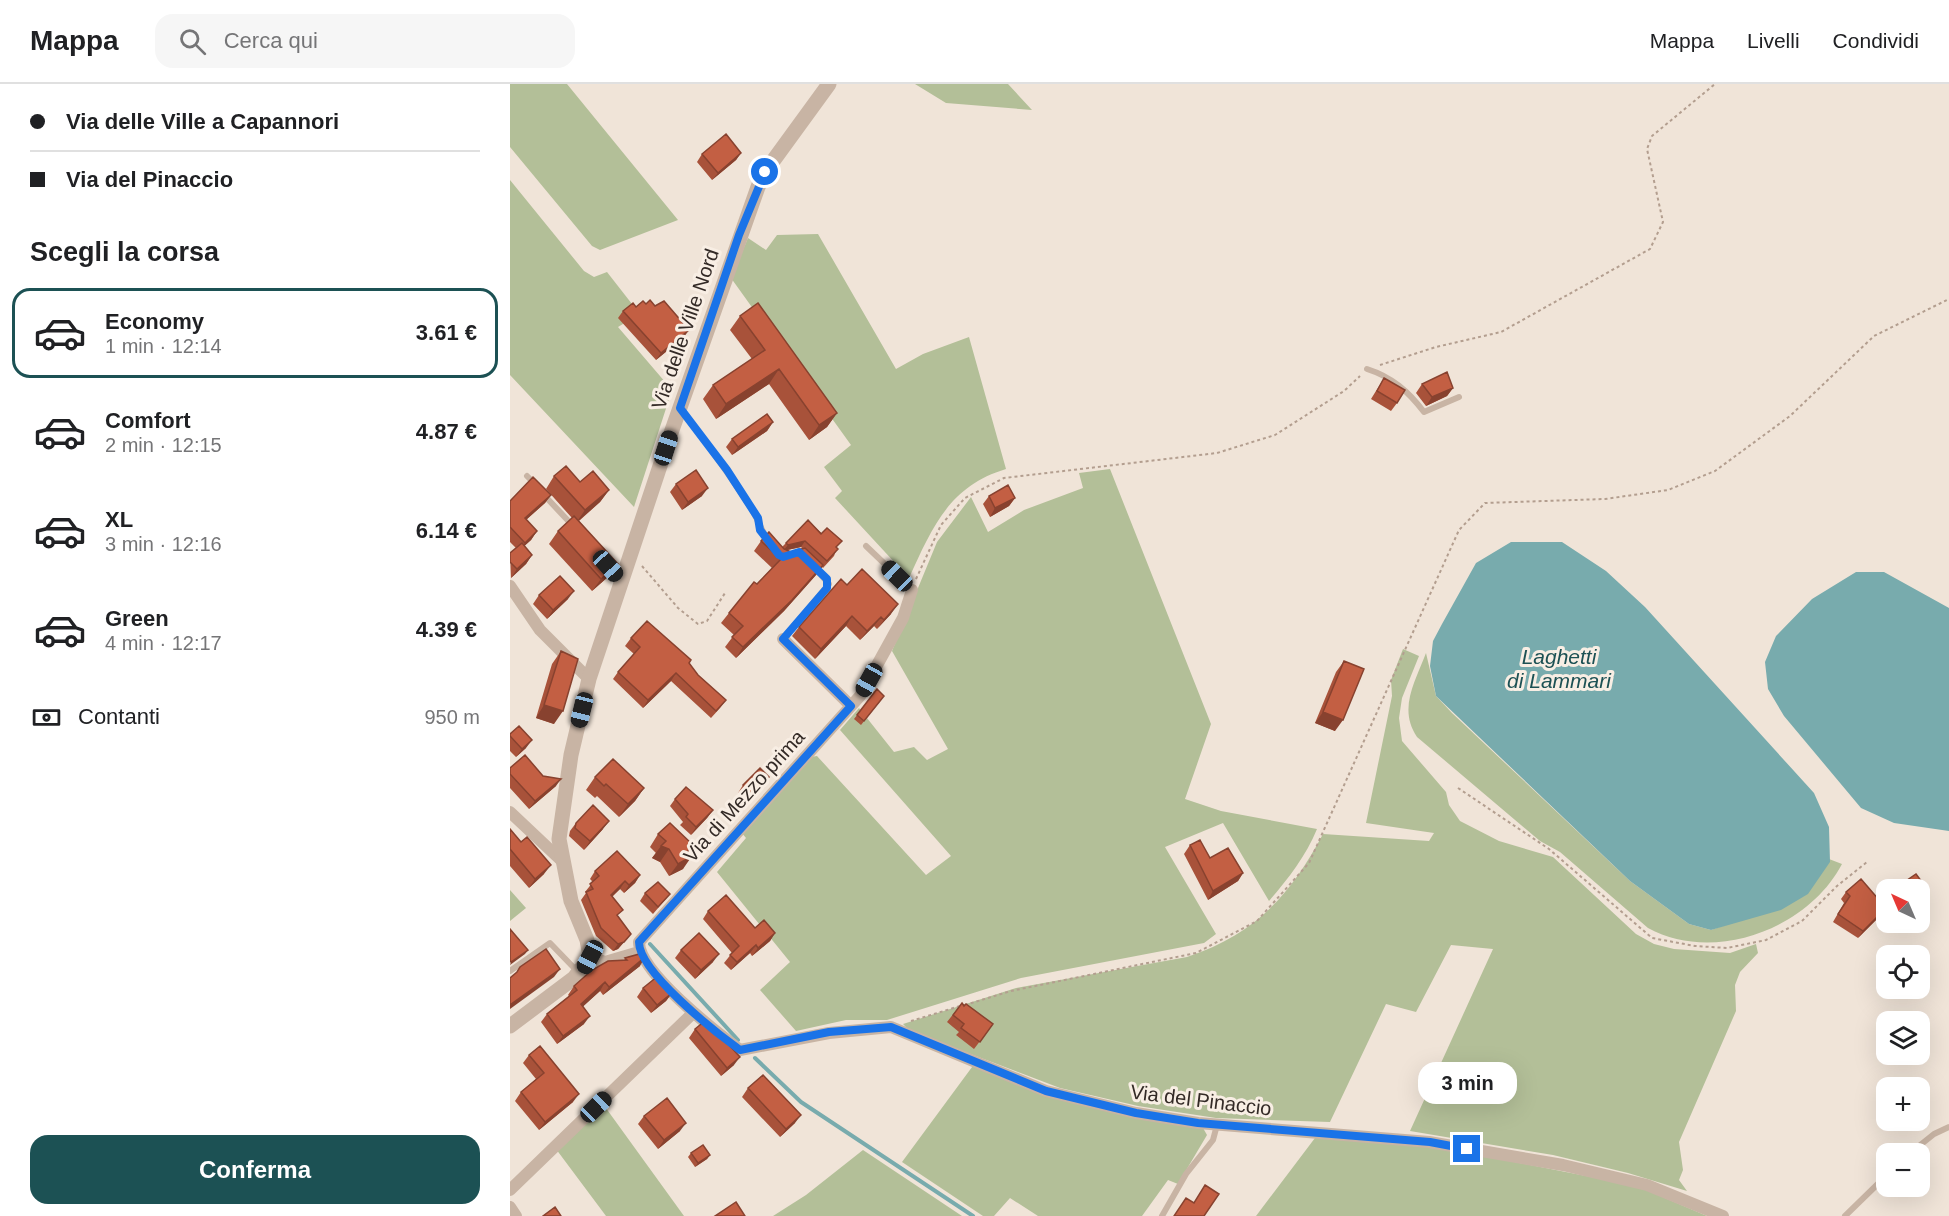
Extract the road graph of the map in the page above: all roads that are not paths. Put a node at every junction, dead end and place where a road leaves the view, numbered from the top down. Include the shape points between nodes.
1 (829, 84) edge
2 (1367, 369) road end
3 (1459, 397) dead end
4 (680, 408) junction
5 (527, 476) dead end
6 (577, 531) edge
7 (866, 546) dead end
8 (772, 547) edge
9 (806, 559) edge
10 (510, 586) edge
11 (912, 590) joint
12 (783, 639) joint
13 (590, 679) junction
14 (851, 706) junction
15 (510, 812) edge
16 (563, 862) junction
17 (639, 952) junction
18 (590, 957) junction
19 (510, 971) edge
20 (580, 973) junction
21 (692, 1014) junction
22 (510, 1026) edge
23 (1217, 1125) junction
24 (1949, 1127) edge
25 (1923, 1143) edge
26 (1876, 1186) edge
27 (510, 1190) edge
28 (510, 1207) edge
29 (516, 1216) edge
30 (1162, 1216) edge
31 (1723, 1216) edge
32 (1845, 1216) edge

1 - 4 street, Via delle Ville Nord via 765,172 739,235
2 - 3 lane via 1384,374 1408,392 1424,412
4 - 8 lane via 727,470
4 - 13 street, Via delle Ville Nord via 630,557 618,577
5 - 6 lane
7 - 11 lane
9 - 12 lane via 829,584
10 - 13 street via 540,630
11 - 14 street, Via di Mezzo prima via 903,618 861,696
12 - 14 street
13 - 16 street, Via delle Ville Nord via 568,776 559,839
14 - 17 street, Via di Mezzo prima via 639,942
15 - 16 street
16 - 18 street, Via delle Ville Nord via 571,902
17 - 18 street via 605,962
17 - 21 street
18 - 20 street
19 - 20 lane via 549,944
20 - 22 street
21 - 23 street, Via del Pinaccio via 740,1050 829,1032 891,1027 1046,1091 1136,1113
21 - 27 street
23 - 30 lane via 1213,1140 1186,1174
23 - 31 street, Via del Pinaccio via 1430,1142 1554,1164 1647,1185
24 - 25 lane
26 - 32 lane
28 - 29 street

